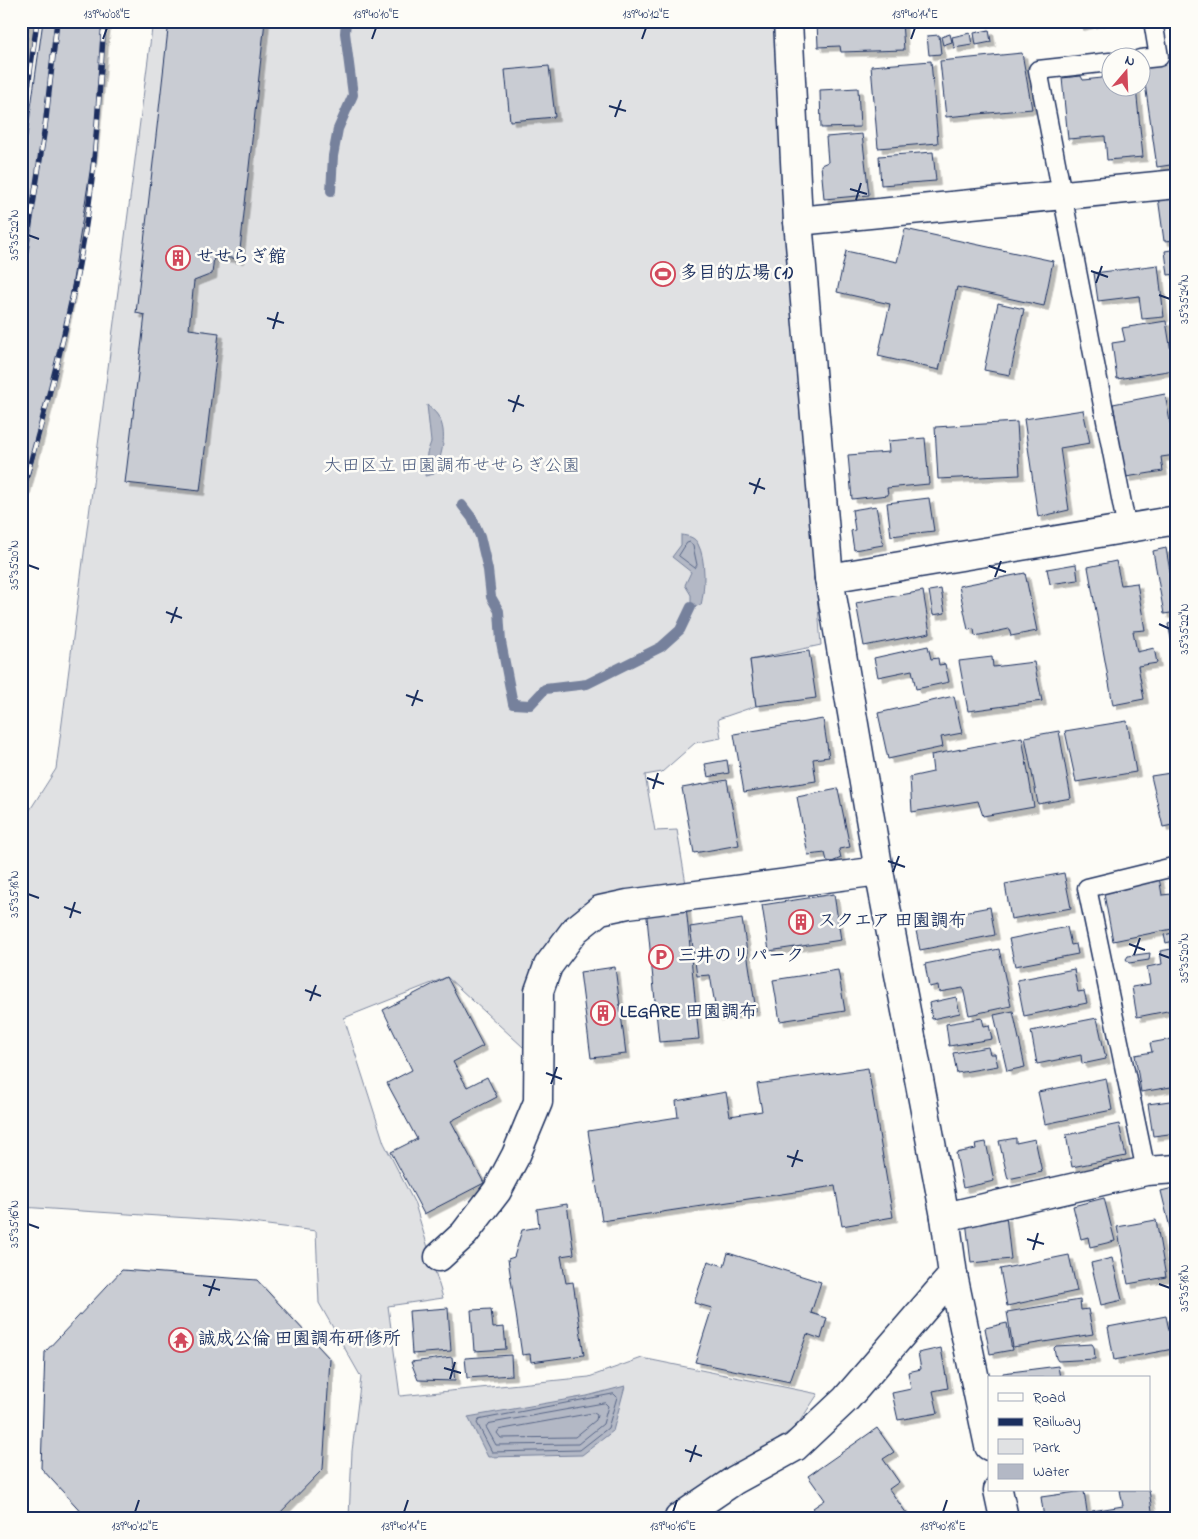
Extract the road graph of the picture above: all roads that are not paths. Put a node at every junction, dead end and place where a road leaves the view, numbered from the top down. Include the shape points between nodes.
1 (788, 21) edge
2 (1153, 21) edge
3 (1150, 58) edge
4 (1100, 63) edge
5 (1177, 184) edge
6 (1061, 196) junction
7 (798, 220) junction
8 (1177, 520) edge
9 (1127, 530) junction
10 (829, 578) junction
11 (1177, 866) edge
12 (879, 871) junction
13 (1177, 1169) edge
14 (1146, 1171) junction
15 (945, 1217) junction
16 (439, 1257) dead end
17 (953, 1275) junction
18 (988, 1441) edge
19 (998, 1492) edge
20 (679, 1518) edge
21 (1004, 1518) edge

1 - 7 street
2 - 3 lane via 1159,57
4 - 6 lane via 1038,70
5 - 6 street
6 - 7 street
6 - 9 lane
7 - 10 street
8 - 9 street
9 - 10 street
10 - 12 street
11 - 14 lane via 1087,888
12 - 15 street
12 - 16 street via 628,904 600,910 576,930 548,966 539,991 538,1102 516,1155 497,1191 464,1234
13 - 14 street
14 - 15 street
15 - 17 street
17 - 18 street
17 - 20 street via 846,1399 795,1447 735,1480
19 - 21 street

